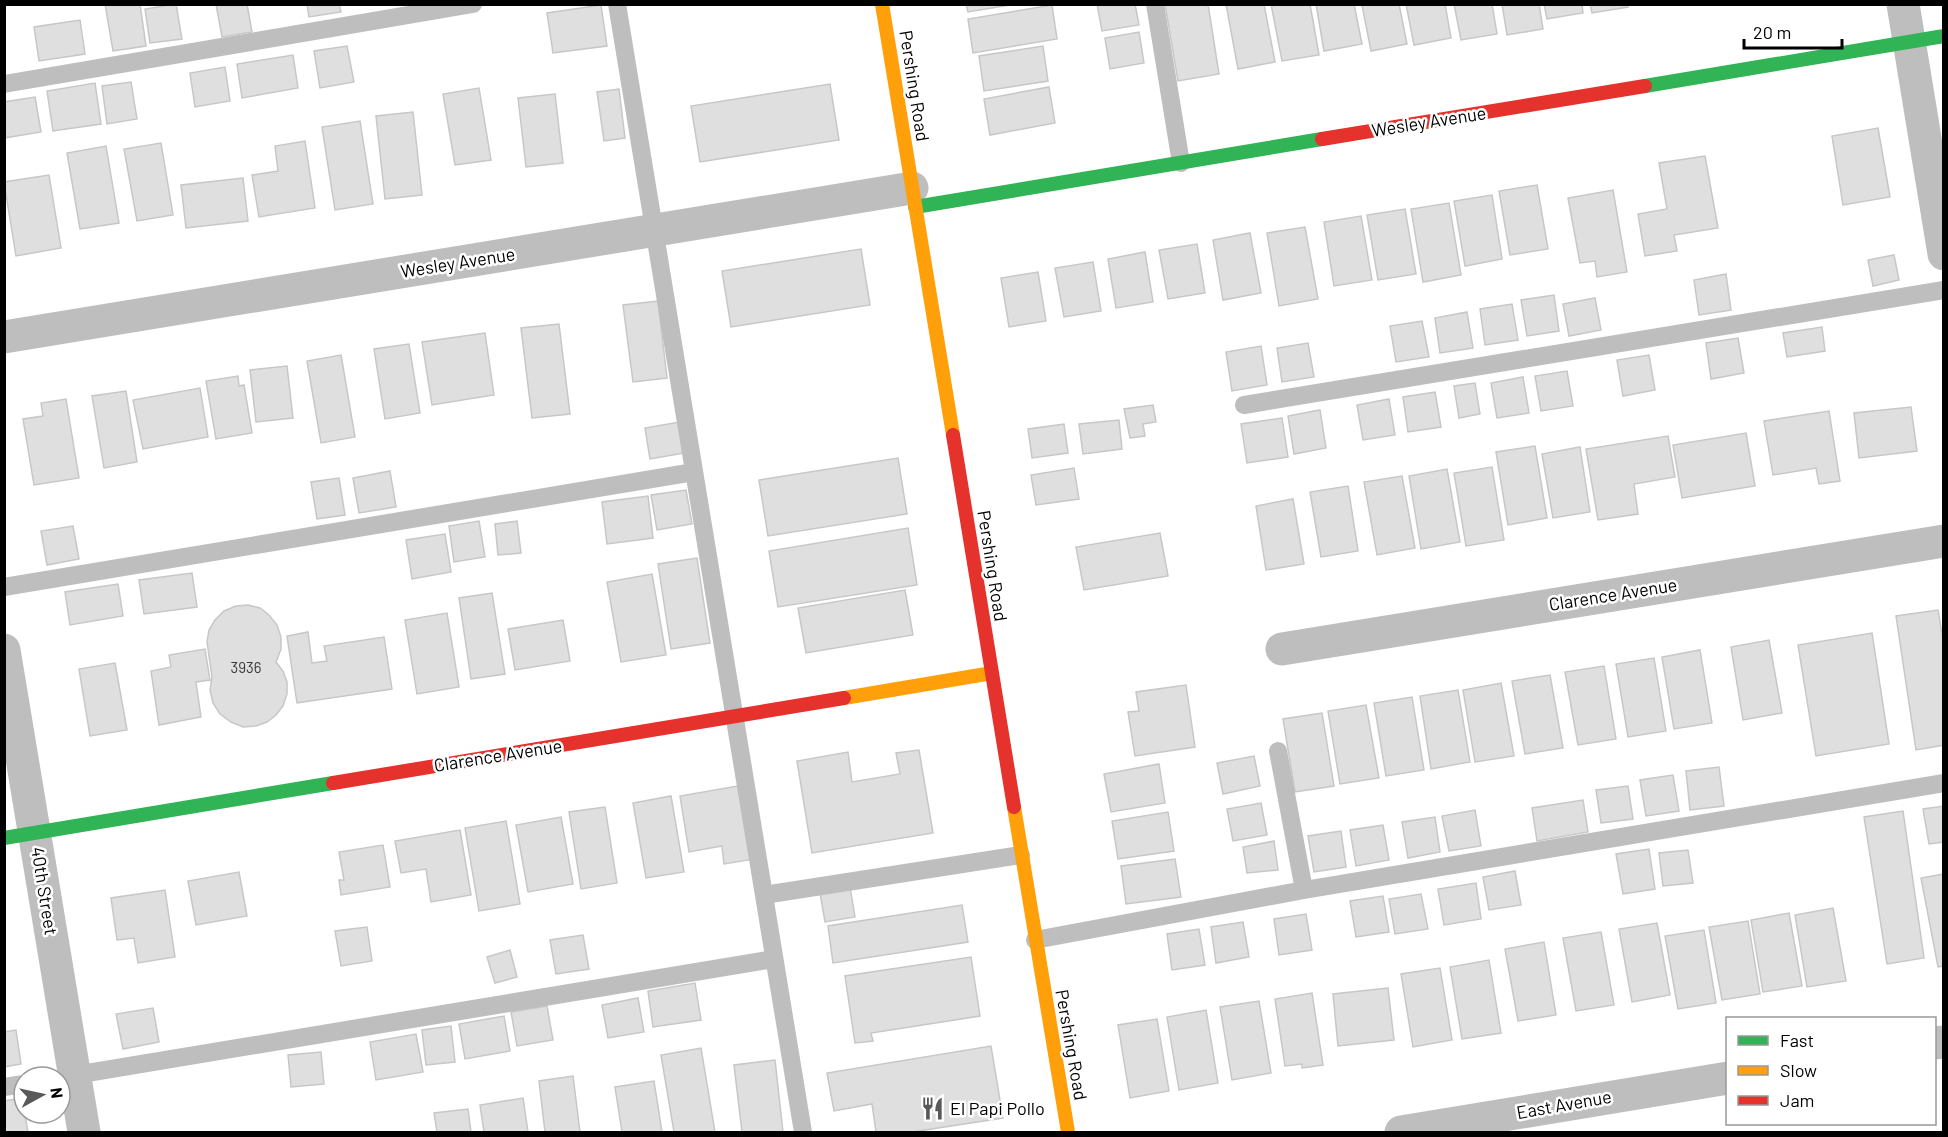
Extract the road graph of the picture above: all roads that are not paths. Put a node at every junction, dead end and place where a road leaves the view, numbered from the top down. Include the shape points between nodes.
1 (473, 4) edge
2 (617, 4) edge
3 (882, 4) edge
4 (1155, 4) edge
5 (1902, 4) edge
6 (1944, 36) edge
7 (1909, 42) junction
8 (4, 84) edge
9 (1181, 163) junction
10 (914, 198) junction
11 (654, 231) junction
12 (1944, 254) edge
13 (1944, 290) edge
14 (4, 337) edge
15 (1244, 405) dead end
16 (694, 472) junction
17 (1944, 541) edge
18 (4, 587) edge
19 (1282, 649) dead end
20 (4, 650) edge
21 (992, 673) junction
22 (734, 716) junction
23 (1278, 751) dead end
24 (1944, 783) edge
25 (20, 835) edge
26 (1021, 855) junction
27 (1304, 890) junction
28 (764, 896) junction
29 (1035, 940) junction
30 (774, 959) junction
31 (65, 1065) edge
32 (72, 1076) edge
33 (1726, 1078) edge
34 (72, 1093) edge
35 (84, 1132) edge
36 (802, 1132) edge
37 (1068, 1132) edge
38 (1401, 1132) edge

1 - 8 lane
2 - 11 lane
3 - 10 street, Pershing Road
4 - 9 lane
5 - 7 street
6 - 7 street, Wesley Avenue
7 - 9 street, Wesley Avenue
7 - 12 street
9 - 10 street, Wesley Avenue
10 - 11 street, Wesley Avenue
10 - 21 street, Pershing Road
11 - 14 street, Wesley Avenue
11 - 16 lane
13 - 15 lane
16 - 18 lane
16 - 22 lane
17 - 19 street, Clarence Avenue
20 - 25 street, 40th Street
21 - 22 street, Clarence Avenue
21 - 26 street, Pershing Road
22 - 25 street, Clarence Avenue
22 - 28 lane
23 - 27 lane
24 - 27 lane
25 - 31 street, 40th Street
26 - 28 lane
26 - 29 street, Pershing Road
27 - 29 lane
28 - 30 lane
29 - 37 street, Pershing Road
30 - 32 lane
30 - 36 lane
33 - 38 street, East Avenue
34 - 35 street, 40th Street

